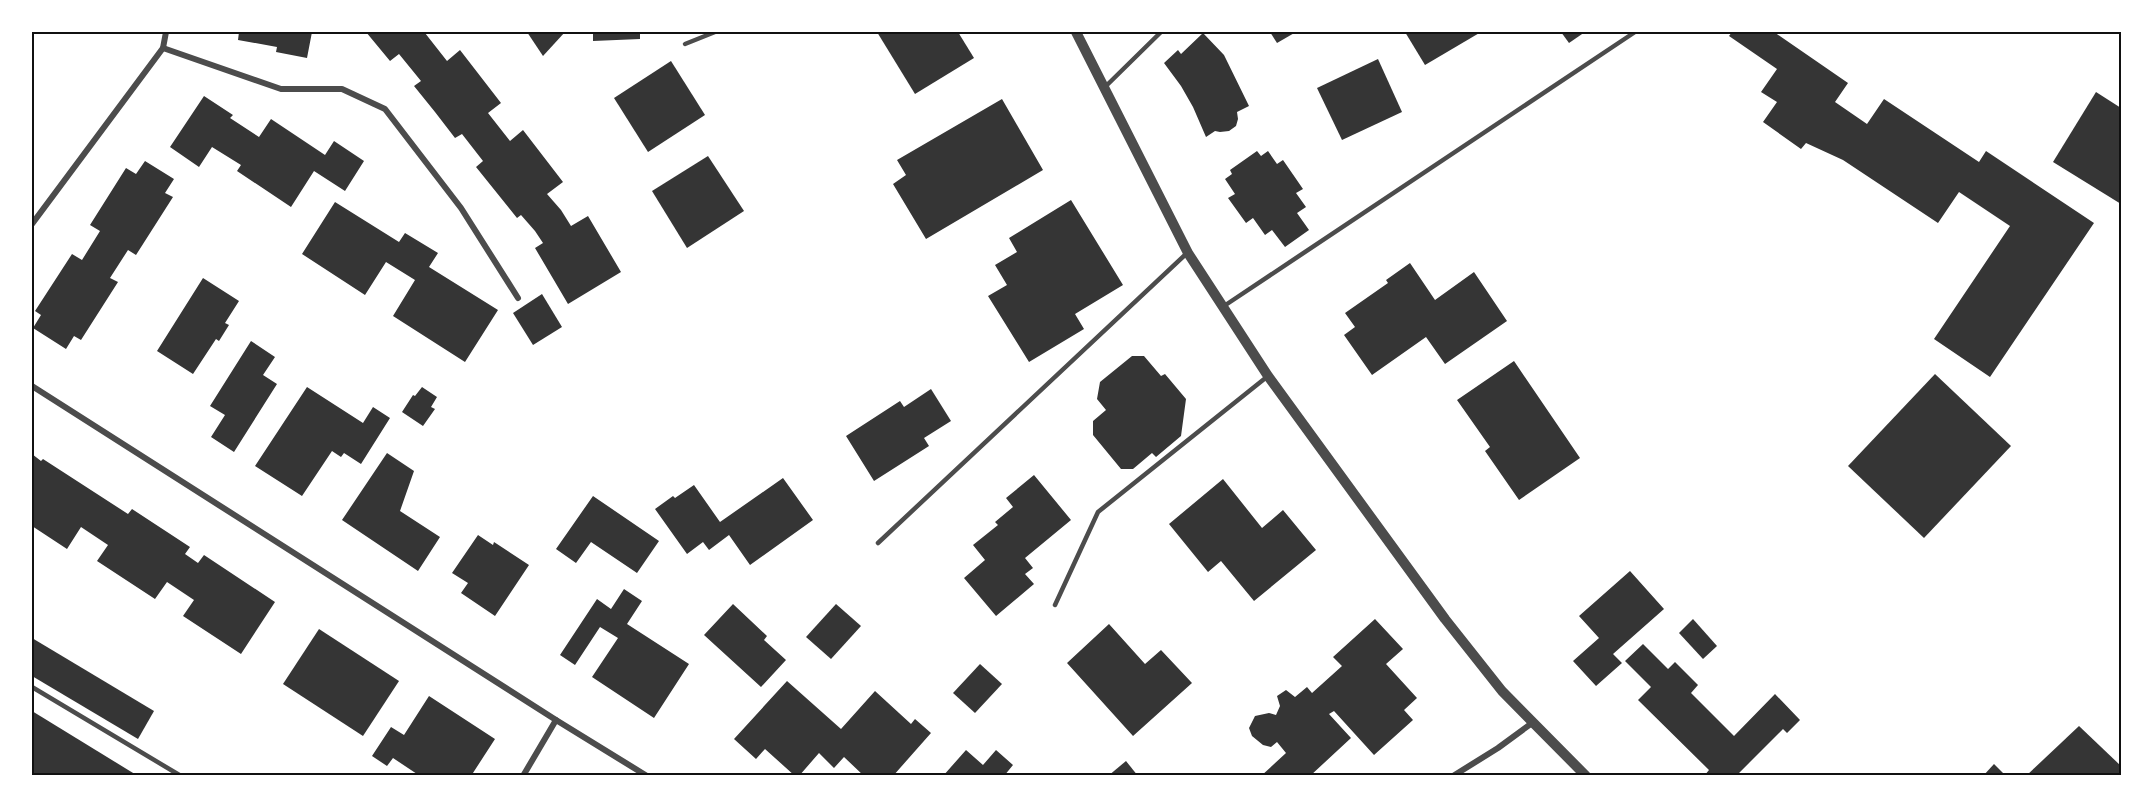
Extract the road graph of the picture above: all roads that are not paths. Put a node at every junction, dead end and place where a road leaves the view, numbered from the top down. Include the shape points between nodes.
1 (166, 32) edge
2 (715, 32) edge
3 (1076, 32) edge
4 (1161, 32) edge
5 (1635, 32) edge
6 (685, 44) dead end
7 (163, 48) junction
8 (1104, 88) junction
9 (32, 224) edge
10 (1188, 253) junction
11 (518, 298) dead end
12 (1222, 308) junction
13 (1268, 376) junction
14 (32, 386) edge
15 (878, 543) dead end
16 (1055, 604) dead end
17 (32, 687) edge
18 (556, 720) junction
19 (1532, 723) junction
20 (181, 776) edge
21 (523, 776) edge
22 (647, 776) edge
23 (1453, 776) edge
24 (1586, 776) edge

1 - 7 street
2 - 6 lane
3 - 8 street
4 - 8 lane
5 - 12 lane
7 - 9 street
7 - 11 street via 280,89 342,89 385,109 461,208
8 - 10 street
10 - 12 street
10 - 15 lane
12 - 13 street
13 - 16 lane via 1098,512
13 - 19 street via 1445,619
14 - 18 street
17 - 20 lane
18 - 21 street
18 - 22 street
19 - 23 street
19 - 24 street

